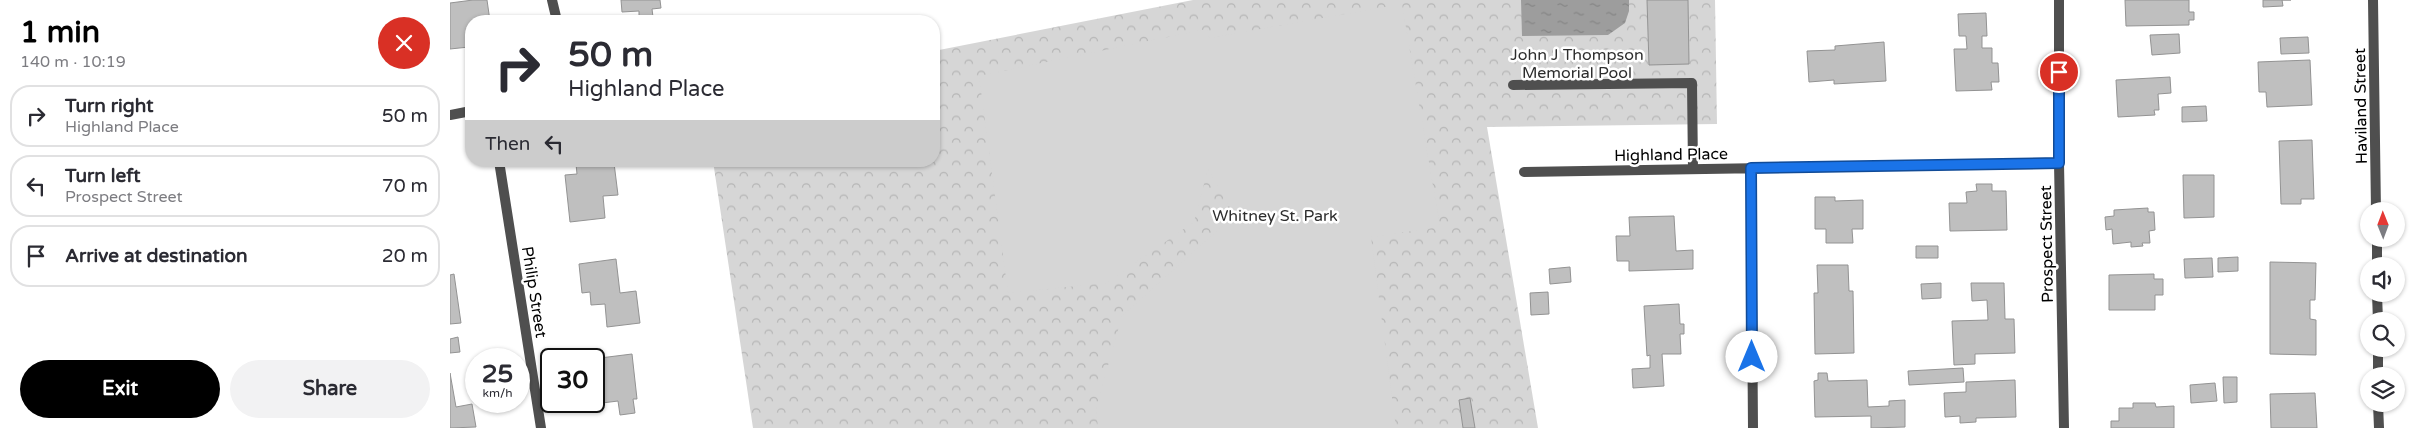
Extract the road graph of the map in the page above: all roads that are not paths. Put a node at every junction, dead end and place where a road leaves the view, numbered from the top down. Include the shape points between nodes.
1 (552, 0) edge
2 (2059, 0) edge
3 (2373, 0) edge
4 (556, 15) edge
5 (1513, 84) dead end
6 (465, 112) edge
7 (450, 115) edge
8 (2059, 163) junction
9 (500, 167) edge
10 (1751, 168) junction
11 (1693, 169) junction
12 (1524, 172) dead end
13 (2376, 202) edge
14 (2378, 412) edge
15 (540, 428) edge
16 (1753, 428) edge
17 (2064, 428) edge
18 (2379, 428) edge

1 - 4 street
2 - 8 street, Prospect Street
3 - 13 street, Haviland Street
5 - 11 street via 1692,83
6 - 7 street
8 - 10 street, Highland Place
8 - 17 street, Prospect Street
9 - 15 street, Philip Street
10 - 11 street, Highland Place
10 - 16 street
11 - 12 street, Highland Place
14 - 18 street

